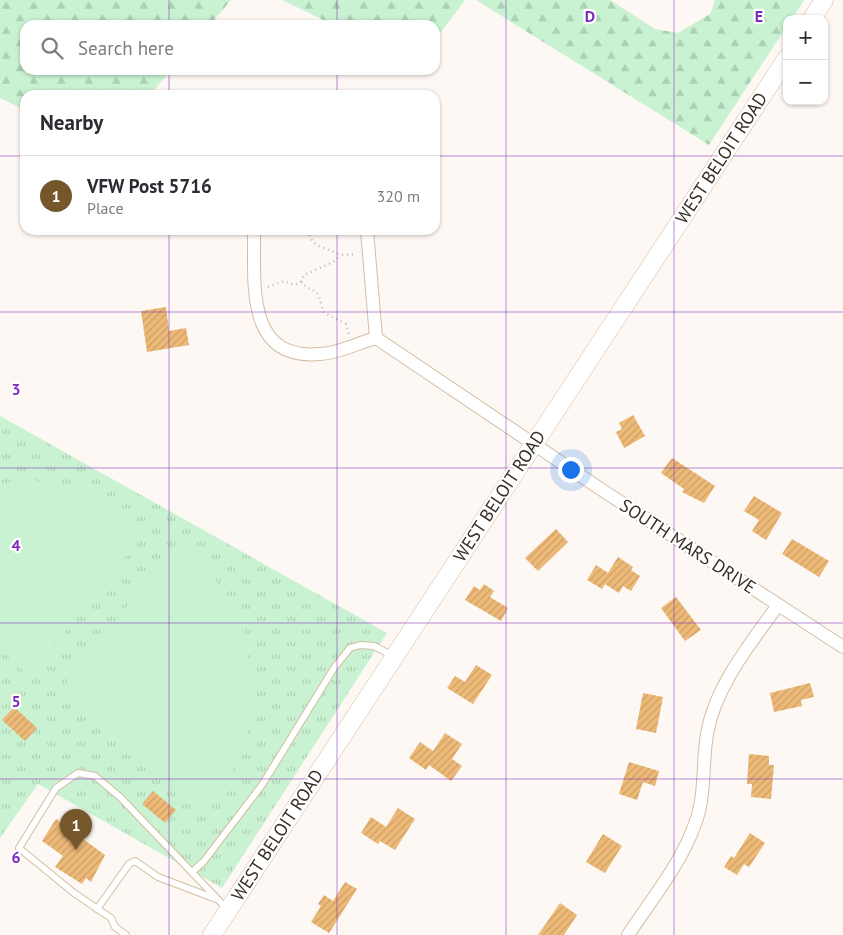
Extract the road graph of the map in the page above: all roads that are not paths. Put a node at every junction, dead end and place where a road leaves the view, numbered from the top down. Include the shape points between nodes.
1 (824, 0) edge
2 (815, 15) edge
3 (786, 60) edge
4 (254, 235) edge
5 (368, 235) edge
6 (376, 338) junction
7 (533, 444) junction
8 (778, 605) junction
9 (843, 647) edge
10 (394, 657) junction
11 (192, 872) junction
12 (224, 905) junction
13 (97, 909) junction
14 (126, 935) edge
15 (212, 935) edge
16 (628, 935) edge

1 - 2 main road
3 - 7 main road, WEST BELOIT ROAD
4 - 6 street via 256,309 263,330 278,344 297,353 321,354
5 - 6 street
6 - 7 street, SOUTH MARS DRIVE
7 - 8 street, SOUTH MARS DRIVE
7 - 10 main road, WEST BELOIT ROAD
8 - 9 street, SOUTH MARS DRIVE
8 - 16 street via 720,695 707,734 695,825 686,845
10 - 11 lane via 374,646 350,648 334,668 262,784 204,862
10 - 12 main road, WEST BELOIT ROAD
11 - 12 lane
11 - 13 lane via 120,797 95,776 78,773 56,788 19,848
12 - 13 lane via 158,877 136,861 129,864
12 - 15 main road, WEST BELOIT ROAD
13 - 14 lane via 111,918 115,927

